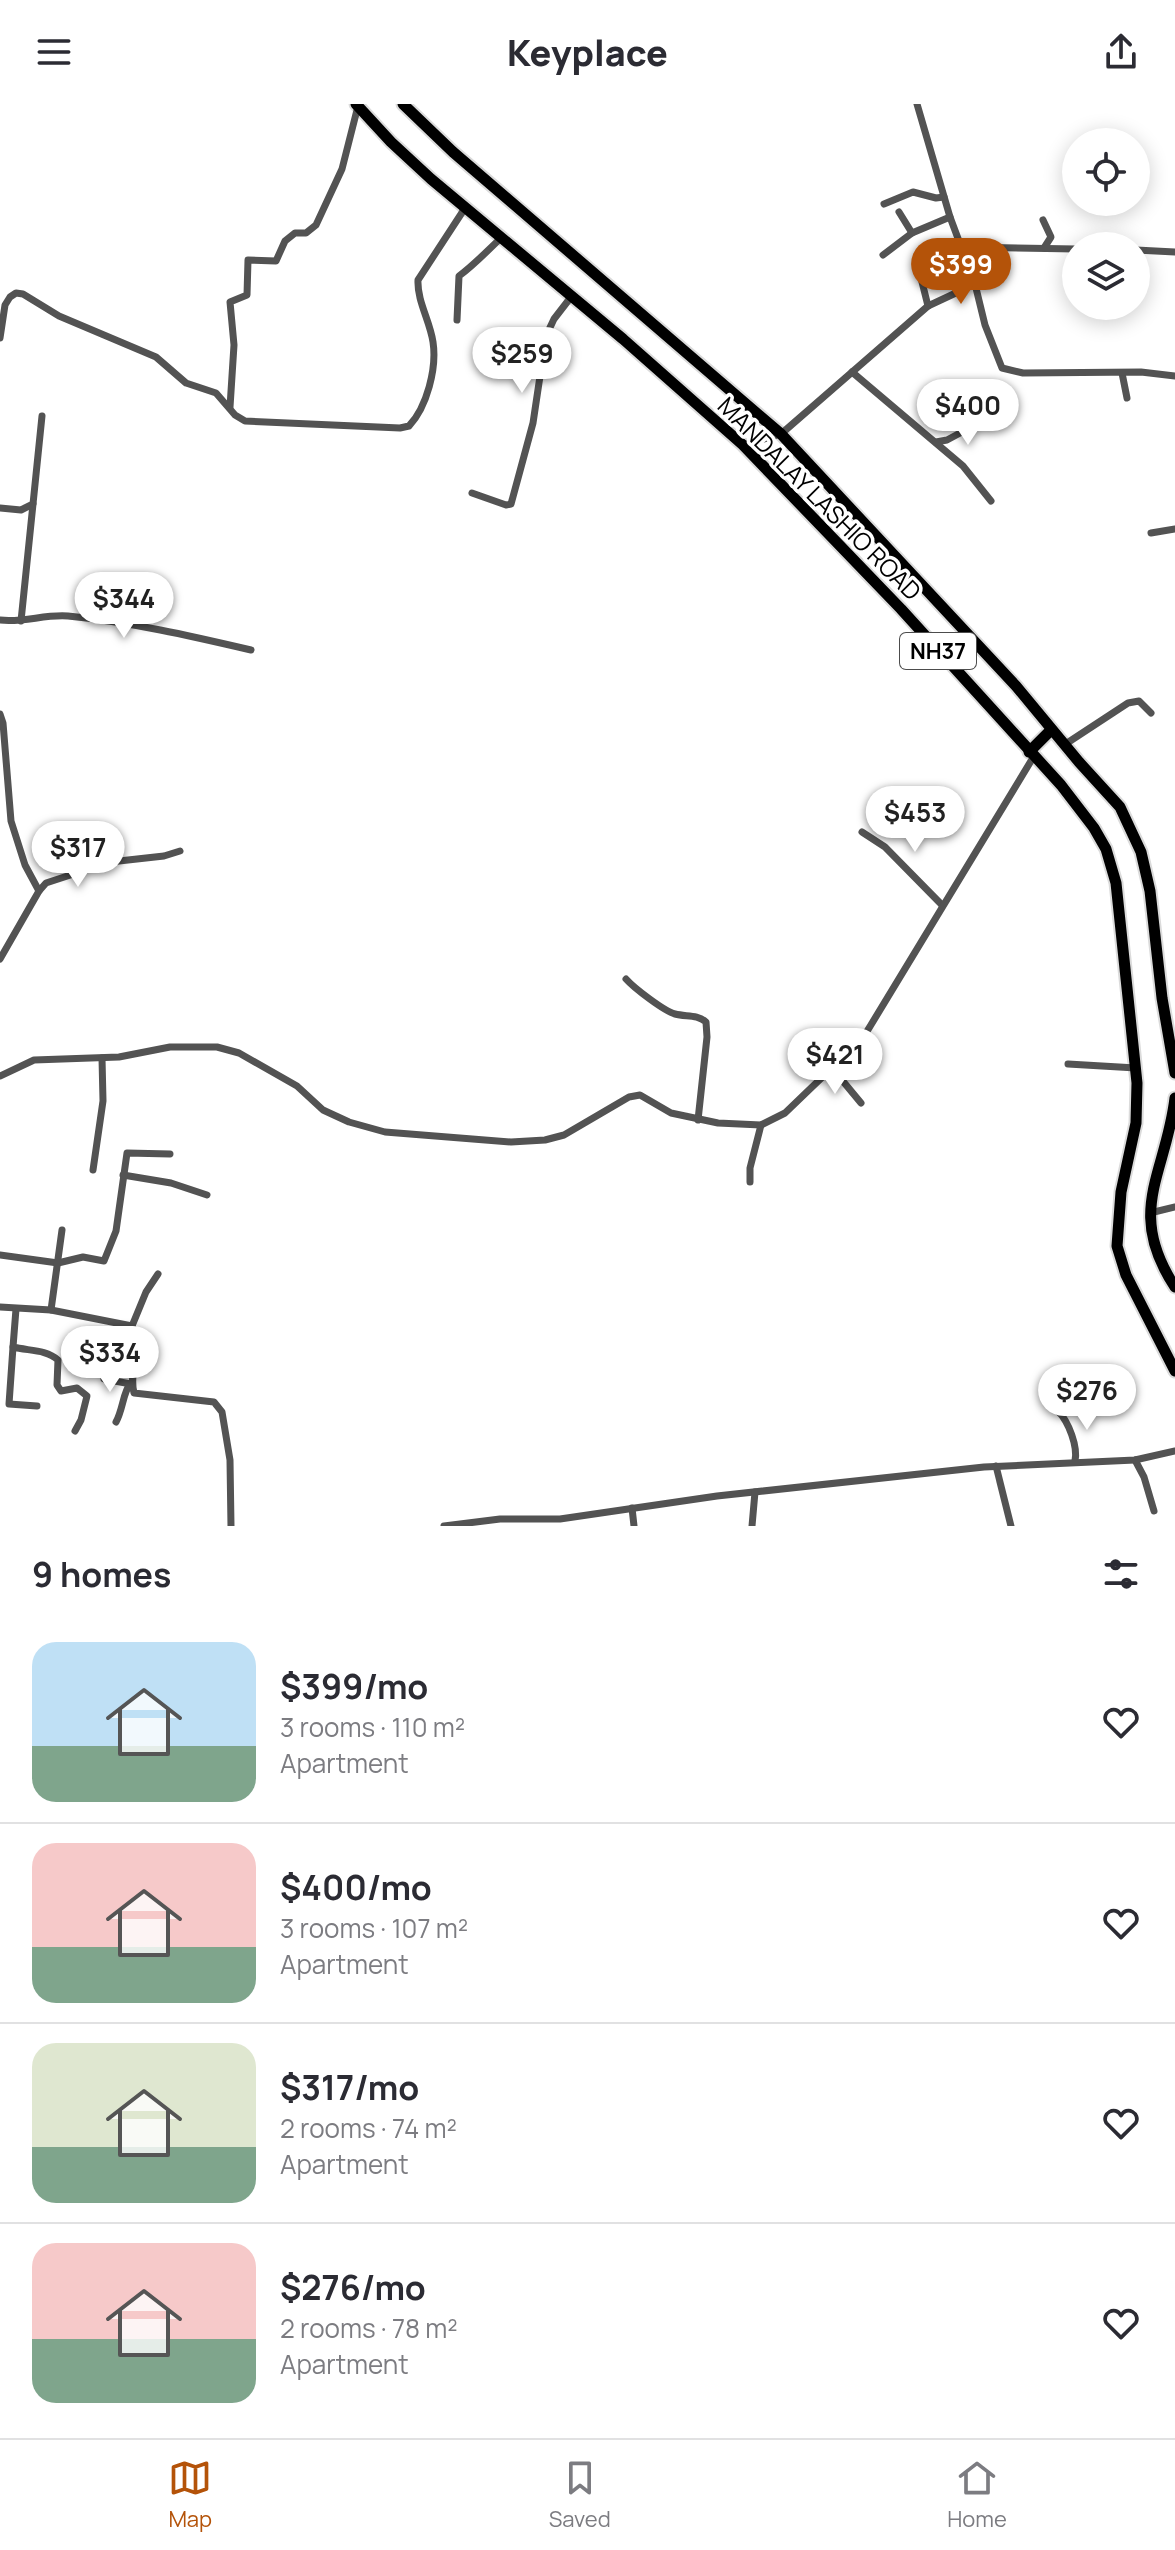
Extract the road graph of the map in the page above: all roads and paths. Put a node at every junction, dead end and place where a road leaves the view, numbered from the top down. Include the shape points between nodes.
1 (403, 104) edge
2 (917, 104) edge
3 (357, 105) edge
4 (944, 197) junction
5 (884, 204) dead end
6 (465, 208) junction
7 (899, 212) dead end
8 (950, 217) junction
9 (1043, 220) dead end
10 (912, 233) junction
11 (501, 238) junction
12 (961, 247) junction
13 (1044, 248) junction
14 (1062, 249) edge
15 (1150, 251) edge
16 (1175, 252) edge
17 (883, 255) dead end
18 (921, 278) dead end
19 (975, 284) junction
20 (571, 297) junction
21 (928, 306) junction
22 (457, 320) dead end
23 (0, 338) edge
24 (852, 372) junction
25 (1122, 373) junction
26 (1175, 376) edge
27 (1127, 398) dead end
28 (230, 408) junction
29 (42, 416) dead end
30 (988, 418) dead end
31 (781, 434) junction
32 (936, 442) junction
33 (743, 445) junction
34 (472, 493) dead end
35 (991, 501) dead end
36 (33, 504) junction
37 (0, 508) edge
38 (1175, 529) edge
39 (1151, 533) dead end
40 (0, 620) edge
41 (21, 621) junction
42 (251, 650) dead end
43 (1151, 713) dead end
44 (0, 714) edge
45 (1051, 730) junction
46 (1064, 745) junction
47 (1032, 754) junction
48 (862, 832) dead end
49 (180, 851) dead end
50 (39, 891) junction
51 (942, 905) junction
52 (0, 959) edge
53 (626, 979) dead end
54 (102, 1058) junction
55 (1068, 1064) dead end
56 (832, 1068) junction
57 (1136, 1068) junction
58 (1175, 1073) edge
59 (0, 1076) edge
60 (1175, 1098) edge
61 (861, 1103) dead end
62 (698, 1120) junction
63 (761, 1125) junction
64 (170, 1154) dead end
65 (93, 1170) dead end
66 (123, 1175) junction
67 (750, 1182) dead end
68 (207, 1195) dead end
69 (1175, 1207) edge
70 (1150, 1213) junction
71 (62, 1230) dead end
72 (0, 1255) edge
73 (58, 1263) junction
74 (158, 1274) dead end
75 (1175, 1287) edge
76 (0, 1307) edge
77 (16, 1309) junction
78 (51, 1310) junction
79 (132, 1326) junction
80 (13, 1347) junction
81 (1175, 1371) edge
82 (104, 1379) dead end
83 (130, 1384) junction
84 (37, 1406) dead end
85 (1058, 1411) dead end
86 (116, 1422) dead end
87 (75, 1431) dead end
88 (1175, 1451) edge
89 (1135, 1460) junction
90 (1075, 1461) junction
91 (996, 1466) junction
92 (755, 1492) junction
93 (632, 1508) junction
94 (1154, 1511) dead end
95 (231, 1526) edge
96 (444, 1526) edge
97 (634, 1526) edge
98 (752, 1526) edge
99 (1011, 1526) edge

1 - 31 highway, MANDALAY LASHIO ROAD / NH37
2 - 4 street
3 - 6 highway, MANDALAY LASHIO ROAD / NH37
3 - 28 street via 342,169 316,225 285,241 276,261 248,260 247,295 230,302
4 - 5 street via 913,192
4 - 8 street
6 - 11 highway, MANDALAY LASHIO ROAD / NH37
6 - 28 street via 418,280 434,351 423,404 409,426 257,423 245,421
7 - 10 street
8 - 10 street
8 - 12 street
9 - 13 street via 1051,237
10 - 17 street
11 - 20 highway, MANDALAY LASHIO ROAD / NH37
11 - 22 street via 459,276
12 - 13 street
12 - 19 street
13 - 14 street
15 - 16 street
18 - 21 street
19 - 21 street
19 - 25 street via 1002,368 1023,373
20 - 33 highway, MANDALAY LASHIO ROAD / NH37
20 - 34 street via 546,336 533,423 511,504
21 - 24 street
23 - 28 street via 5,305 16,293 23,294 59,316 156,357 186,383 216,393
24 - 31 street
24 - 32 street
25 - 26 street
25 - 27 street
29 - 36 street
30 - 32 street
31 - 33 street
31 - 45 highway, MANDALAY LASHIO ROAD / NH37
32 - 35 street
33 - 47 highway, MANDALAY LASHIO ROAD / NH37
36 - 37 street via 21,510
36 - 41 street
38 - 39 street
40 - 41 street
41 - 42 street via 64,615
43 - 46 street via 1135,701
44 - 50 street via 11,821
45 - 46 highway, MANDALAY LASHIO ROAD / NH37
45 - 47 highway
46 - 58 highway, MANDALAY LASHIO ROAD / NH37 via 1120,807 1141,852
47 - 51 street
47 - 57 highway, MANDALAY LASHIO ROAD / NH37 via 1087,817 1112,866
48 - 51 street via 885,847
49 - 50 street via 110,862 60,877
50 - 52 street
51 - 56 street via 863,1038
53 - 62 street via 670,1013 706,1022
54 - 59 street via 34,1060
54 - 62 street via 170,1047 227,1048 297,1086 332,1116 412,1135 545,1140 640,1095 671,1113
54 - 65 street via 103,1101
55 - 57 street
56 - 61 street
56 - 63 street via 785,1113
57 - 81 highway, MANDALAY LASHIO ROAD / NH37 via 1136,1123 1121,1192 1117,1246 1126,1275
60 - 70 highway
62 - 63 street
63 - 67 street
64 - 66 street via 127,1153
66 - 68 street
66 - 73 street via 116,1231 104,1261 83,1257
69 - 70 street
70 - 75 highway via 1154,1246
71 - 73 street
72 - 73 street
73 - 78 street
74 - 79 street
76 - 77 street
77 - 78 street
77 - 80 street
78 - 79 street
79 - 83 street via 136,1334
80 - 84 street via 9,1404
80 - 87 street via 54,1356 61,1391 85,1392
82 - 83 street
83 - 86 street
83 - 95 street via 134,1393 218,1405 230,1460
85 - 90 street via 1071,1428
88 - 89 street
89 - 90 street
89 - 94 street
90 - 91 street
91 - 92 street
91 - 99 street
92 - 93 street
92 - 98 street
93 - 96 street via 560,1519
93 - 97 street

